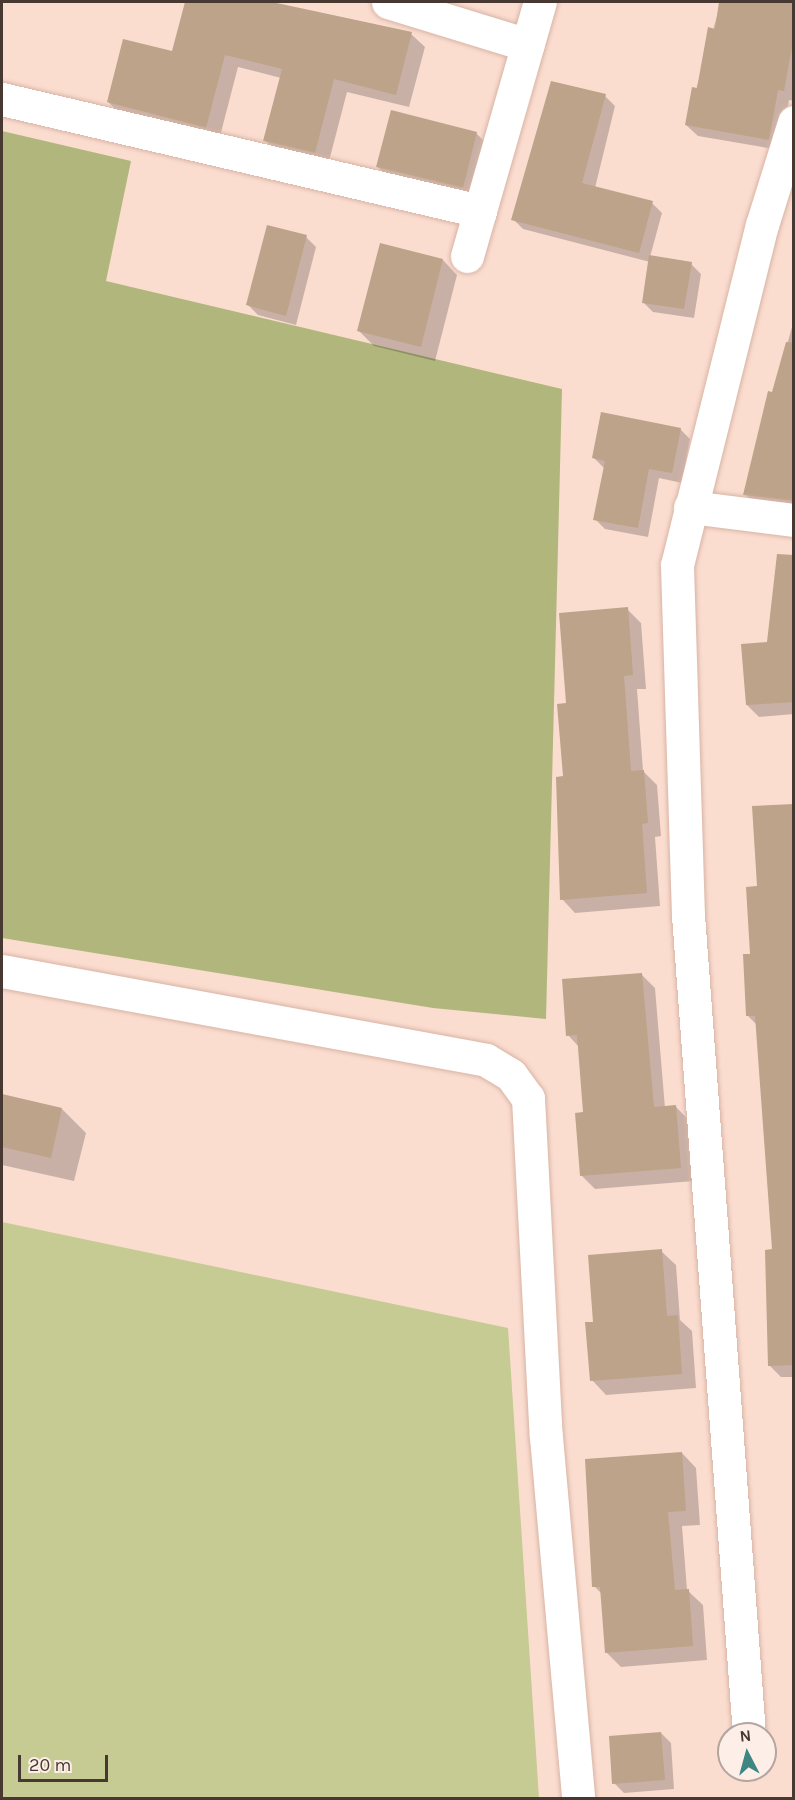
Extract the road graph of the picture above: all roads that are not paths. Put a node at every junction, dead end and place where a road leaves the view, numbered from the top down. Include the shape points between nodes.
1 (388, 2) edge
2 (540, 2) edge
3 (528, 45) junction
4 (2, 99) edge
5 (794, 122) edge
6 (480, 212) junction
7 (467, 256) dead end
8 (690, 507) junction
9 (794, 520) edge
10 (2, 971) edge
11 (747, 1722) edge
12 (578, 1798) edge

1 - 3 street
2 - 3 street
3 - 6 street
4 - 6 street
5 - 8 street via 762,225
6 - 7 street
8 - 9 street
8 - 11 street via 677,565 688,916
10 - 12 street via 486,1060 511,1075 528,1098 546,1437

